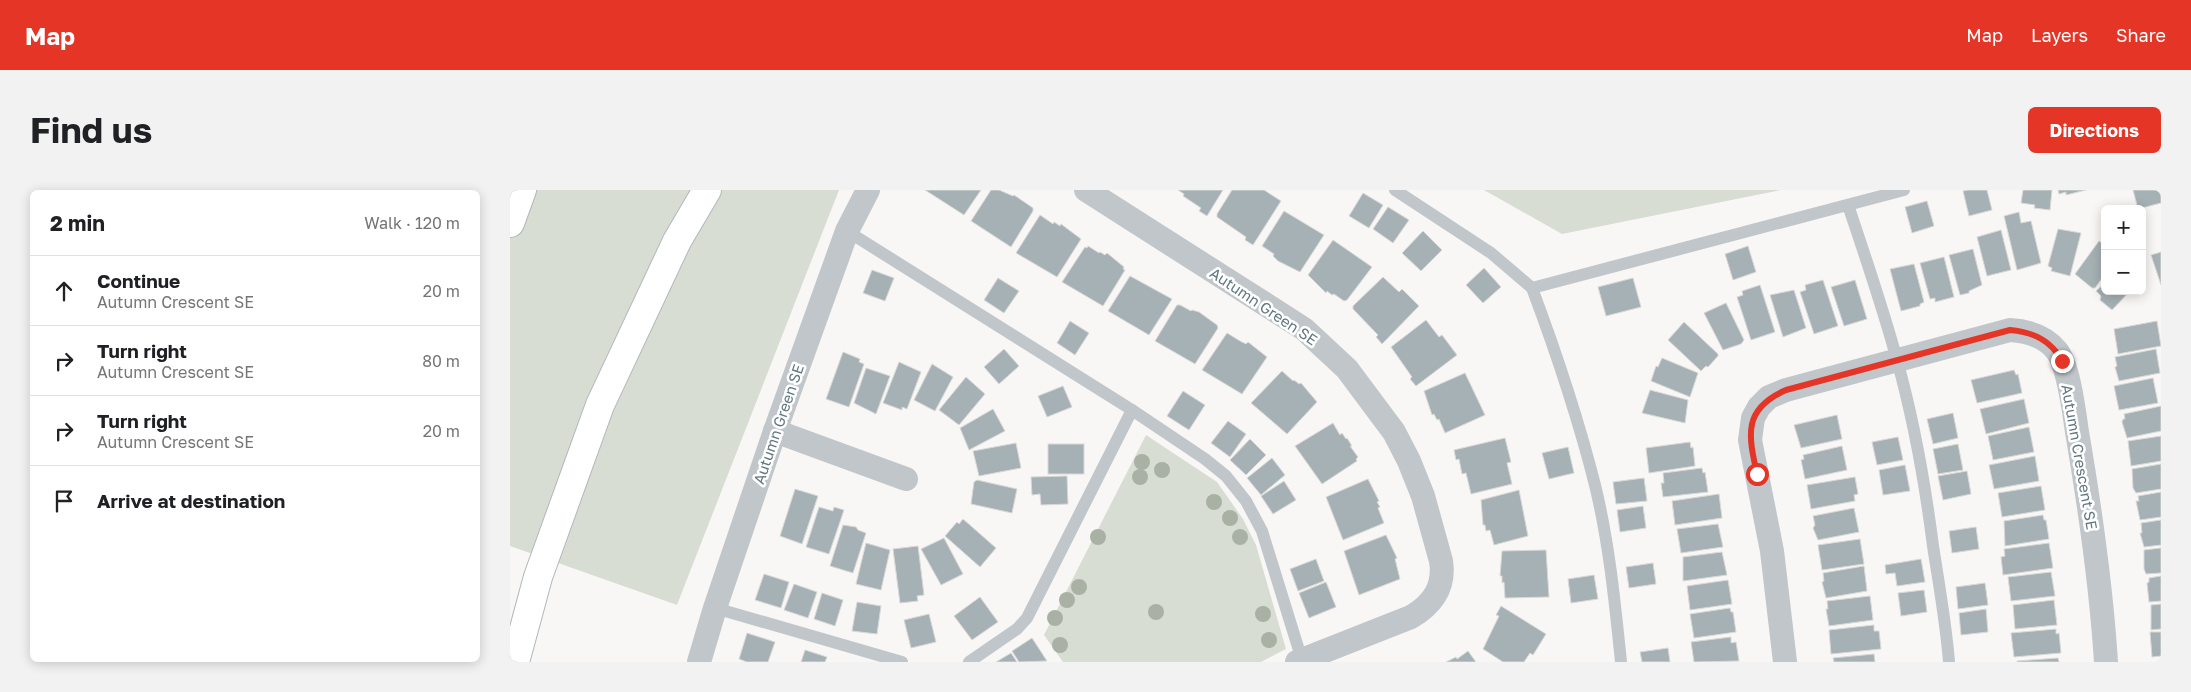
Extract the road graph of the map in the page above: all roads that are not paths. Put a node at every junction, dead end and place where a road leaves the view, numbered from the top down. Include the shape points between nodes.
1 (522, 190) edge
2 (707, 190) edge
3 (868, 190) edge
4 (1086, 190) edge
5 (1395, 190) edge
6 (1904, 190) edge
7 (1848, 205) junction
8 (510, 223) edge
9 (847, 231) junction
10 (1532, 288) junction
11 (1897, 360) junction
12 (1132, 410) junction
13 (775, 431) junction
14 (906, 479) dead end
15 (715, 608) junction
16 (1299, 661) edge
17 (515, 662) edge
18 (699, 662) edge
19 (902, 662) edge
20 (969, 662) edge
21 (1621, 662) edge
22 (1785, 662) edge
23 (1949, 662) edge
24 (2106, 662) edge

1 - 8 highway
2 - 17 highway via 677,241 600,406 538,577
3 - 9 street, Autumn Green SE
4 - 16 street, Autumn Green SE via 1304,329 1347,369 1394,432 1409,461 1423,496 1441,561 1443,572 1435,597 1411,617
5 - 10 lane via 1491,253
6 - 7 lane
7 - 10 lane
7 - 11 lane
9 - 12 lane
9 - 13 street, Autumn Green SE
10 - 21 lane via 1556,352 1595,485 1610,567
11 - 22 street, Autumn Crescent SE via 1786,390 1769,397 1753,418 1750,440 1772,551
11 - 23 lane via 1929,502
11 - 24 street, Autumn Crescent SE via 2010,330 2037,335 2057,352 2072,396 2088,493 2098,561
12 - 16 lane via 1205,458 1226,476 1246,501 1262,531
12 - 20 lane via 1027,618 1017,629
13 - 14 street
13 - 15 street, Autumn Green SE
15 - 18 street, Autumn Green SE
15 - 19 lane

